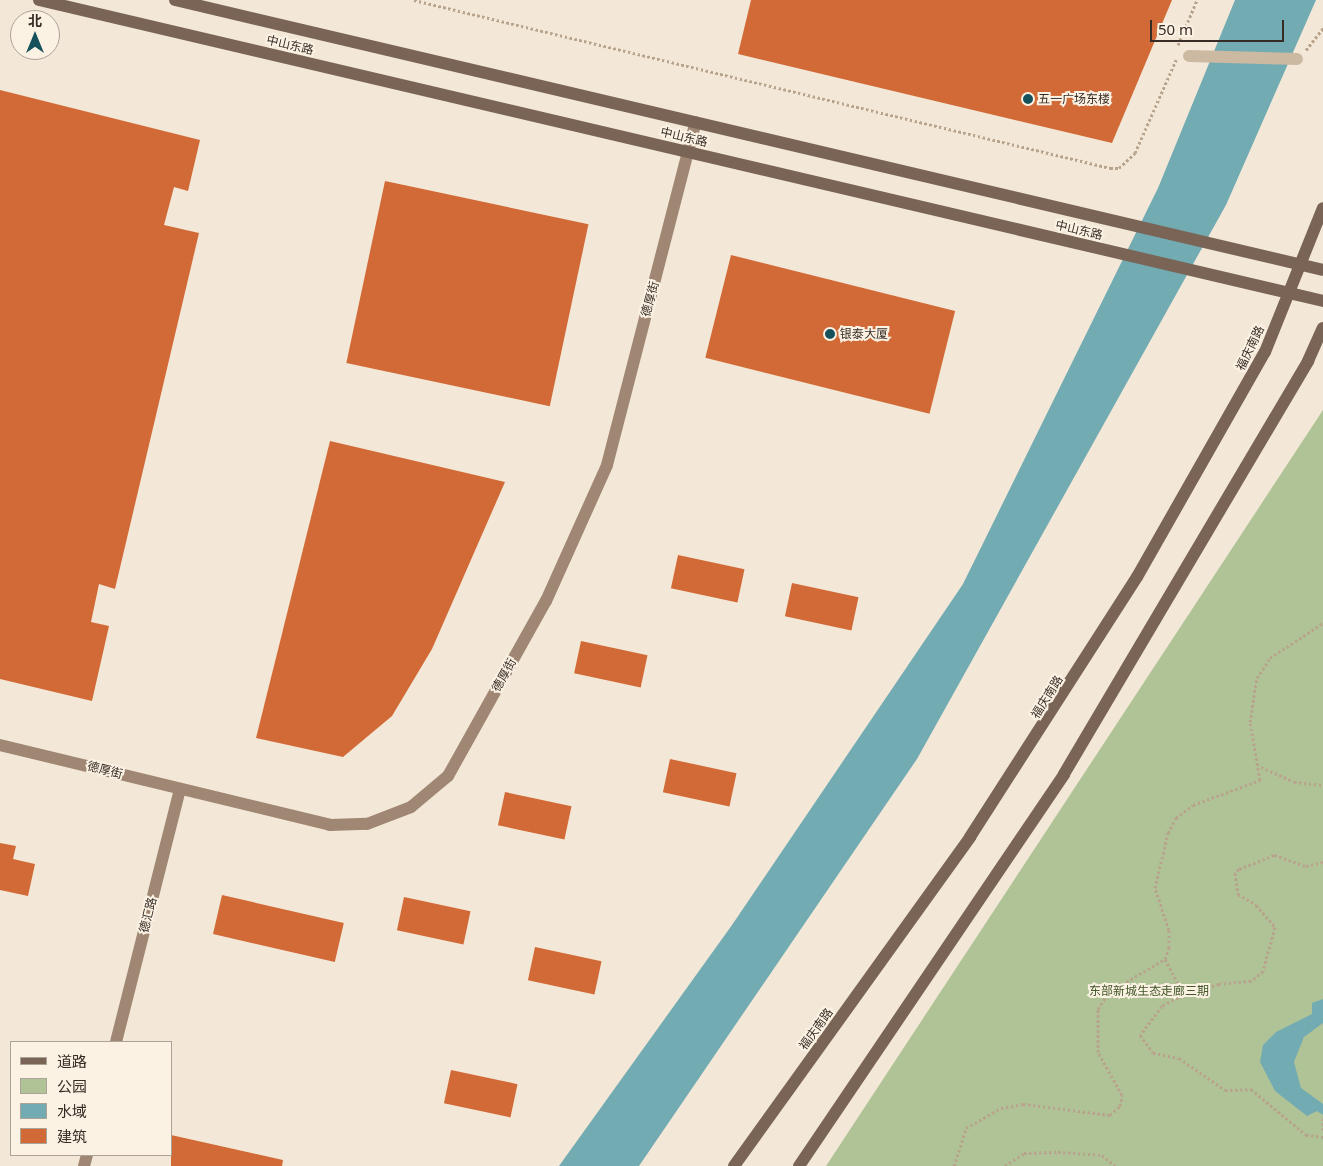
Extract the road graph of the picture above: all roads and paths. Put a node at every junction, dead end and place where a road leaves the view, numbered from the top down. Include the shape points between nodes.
1 (40, 0) edge
2 (175, 0) edge
3 (414, 0) edge
4 (1198, 0) edge
5 (1323, 28) edge
6 (1189, 56) dead end
7 (1297, 60) joint
8 (696, 122) junction
9 (688, 152) junction
10 (1323, 208) edge
11 (1301, 264) junction
12 (1323, 270) edge
13 (1289, 293) junction
14 (1323, 301) edge
15 (1323, 328) edge
16 (1323, 623) edge
17 (0, 745) edge
18 (1261, 768) junction
19 (1323, 785) edge
20 (180, 788) junction
21 (1323, 862) edge
22 (1164, 959) junction
23 (1184, 995) junction
24 (116, 1041) edge
25 (1323, 1118) edge
26 (1323, 1130) edge
27 (1323, 1138) edge
28 (734, 1166) edge
29 (799, 1166) edge
30 (954, 1166) edge
31 (1005, 1166) edge
32 (1115, 1166) edge

1 - 9 main road, 中山东路
2 - 8 main road, 中山东路
3 - 4 path via 1119,168 1135,153
5 - 7 path
6 - 7 street
8 - 9 street, 德厚街
8 - 11 main road, 中山东路
9 - 13 main road, 中山东路
9 - 20 street, 德厚街 via 607,465 546,601 448,776 411,807 367,824 330,825
10 - 11 main road, 福庆南路
11 - 12 main road, 中山东路
11 - 13 main road, 福庆南路
13 - 14 main road, 中山东路
13 - 28 main road, 福庆南路 via 1260,360 1137,577 1033,744
15 - 29 main road via 1303,370 1064,774
16 - 18 path via 1270,658 1257,678 1250,722
17 - 20 street, 德厚街
18 - 19 path via 1294,782
18 - 22 path via 1260,780 1254,785 1193,805 1176,818 1168,833 1155,888 1169,930
20 - 24 street, 德汇路
21 - 23 path via 1305,866 1274,855 1239,869 1235,873 1238,894 1256,905 1275,927 1263,971 1251,981 1219,984
22 - 23 path
22 - 30 path via 1110,992 1098,1009 1098,1052 1122,1095 1120,1106 1110,1114 1023,1104 1001,1108 966,1128
23 - 27 path via 1162,1006 1143,1027 1140,1035 1153,1053 1179,1058 1225,1090 1251,1089 1306,1135
25 - 26 path
31 - 32 path via 1024,1153 1058,1152 1102,1154

